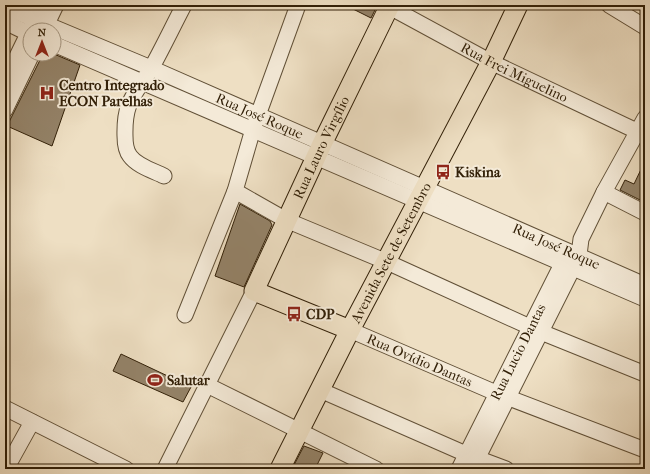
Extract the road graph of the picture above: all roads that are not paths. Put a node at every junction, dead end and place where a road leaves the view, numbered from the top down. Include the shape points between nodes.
1 (42, 5) edge
2 (56, 5) edge
3 (184, 5) edge
4 (298, 5) edge
5 (518, 5) edge
6 (608, 5) edge
7 (388, 6) edge
8 (5, 7) edge
9 (5, 22) edge
10 (36, 22) edge
11 (42, 22) edge
12 (44, 22) edge
13 (645, 27) edge
14 (22, 30) edge
15 (62, 33) edge
16 (22, 47) edge
17 (62, 48) edge
18 (28, 62) edge
19 (491, 62) junction
20 (151, 68) junction
21 (5, 81) edge
22 (140, 82) junction
23 (5, 110) edge
24 (258, 115) junction
25 (645, 118) edge
26 (253, 129) junction
27 (641, 133) edge
28 (319, 150) junction
29 (164, 176) dead end
30 (604, 192) junction
31 (421, 194) junction
32 (241, 195) junction
33 (645, 213) edge
34 (286, 220) junction
35 (511, 226) junction
36 (505, 239) junction
37 (571, 259) junction
38 (387, 262) junction
39 (645, 285) edge
40 (254, 291) junction
41 (645, 299) edge
42 (185, 315) dead end
43 (350, 330) junction
44 (535, 330) junction
45 (645, 374) edge
46 (207, 385) junction
47 (320, 390) junction
48 (503, 395) junction
49 (5, 408) edge
50 (32, 422) junction
51 (299, 431) junction
52 (645, 450) edge
53 (472, 460) edge
54 (358, 465) edge
55 (6, 469) edge
56 (126, 469) edge
57 (165, 469) edge
58 (280, 469) edge
59 (376, 469) edge
60 (459, 469) edge
61 (506, 469) edge

1 - 11 street
2 - 12 street
3 - 20 street
4 - 24 street
5 - 19 main road, Avenida Sete de Setembro
6 - 13 street
7 - 19 street, Rua Frei Miguelino
7 - 28 main road, Rua Lauro Virgílio
8 - 10 street, Rua José Roque
9 - 14 street
15 - 20 street, Rua José Roque
16 - 21 street
17 - 22 street, Rua José Roque
18 - 23 street
19 - 27 street, Rua Frei Miguelino
19 - 31 main road, Avenida Sete de Setembro
20 - 22 street
20 - 24 street, Rua José Roque
22 - 26 street, Rua José Roque
22 - 29 street via 126,112 126,150 135,161
24 - 26 street
24 - 28 street, Rua José Roque
25 - 27 street, Rua Lucio Dantas
26 - 28 street, Rua José Roque
26 - 32 street
27 - 30 street, Rua Lucio Dantas
28 - 31 street, Rua José Roque
28 - 34 main road, Rua Lauro Virgílio
30 - 33 street
30 - 37 street, Rua Lucio Dantas
31 - 35 street, Rua José Roque
31 - 36 street, Rua José Roque
31 - 38 main road, Avenida Sete de Setembro
32 - 34 street
32 - 42 street
34 - 38 street
34 - 40 main road, Rua Lauro Virgílio
35 - 36 street
35 - 37 street, Rua José Roque
36 - 37 street, Rua José Roque
37 - 39 street, Rua José Roque
37 - 41 street, Rua José Roque
37 - 44 street, Rua Lucio Dantas
38 - 43 main road, Avenida Sete de Setembro
38 - 44 street
40 - 43 main road
40 - 46 street
43 - 47 main road, Avenida Sete de Setembro
43 - 48 street, Rua Ovídio Dantas
44 - 45 street
44 - 48 street, Rua Lucio Dantas
46 - 51 street
46 - 57 street
47 - 51 main road, Avenida Sete de Setembro
47 - 53 street
48 - 52 street, Rua Ovídio Dantas
48 - 53 street, Rua Lucio Dantas
49 - 50 street
50 - 55 street
50 - 56 street
51 - 54 street
51 - 58 main road, Avenida Sete de Setembro
53 - 60 street, Rua Lucio Dantas
53 - 61 street
54 - 59 street

